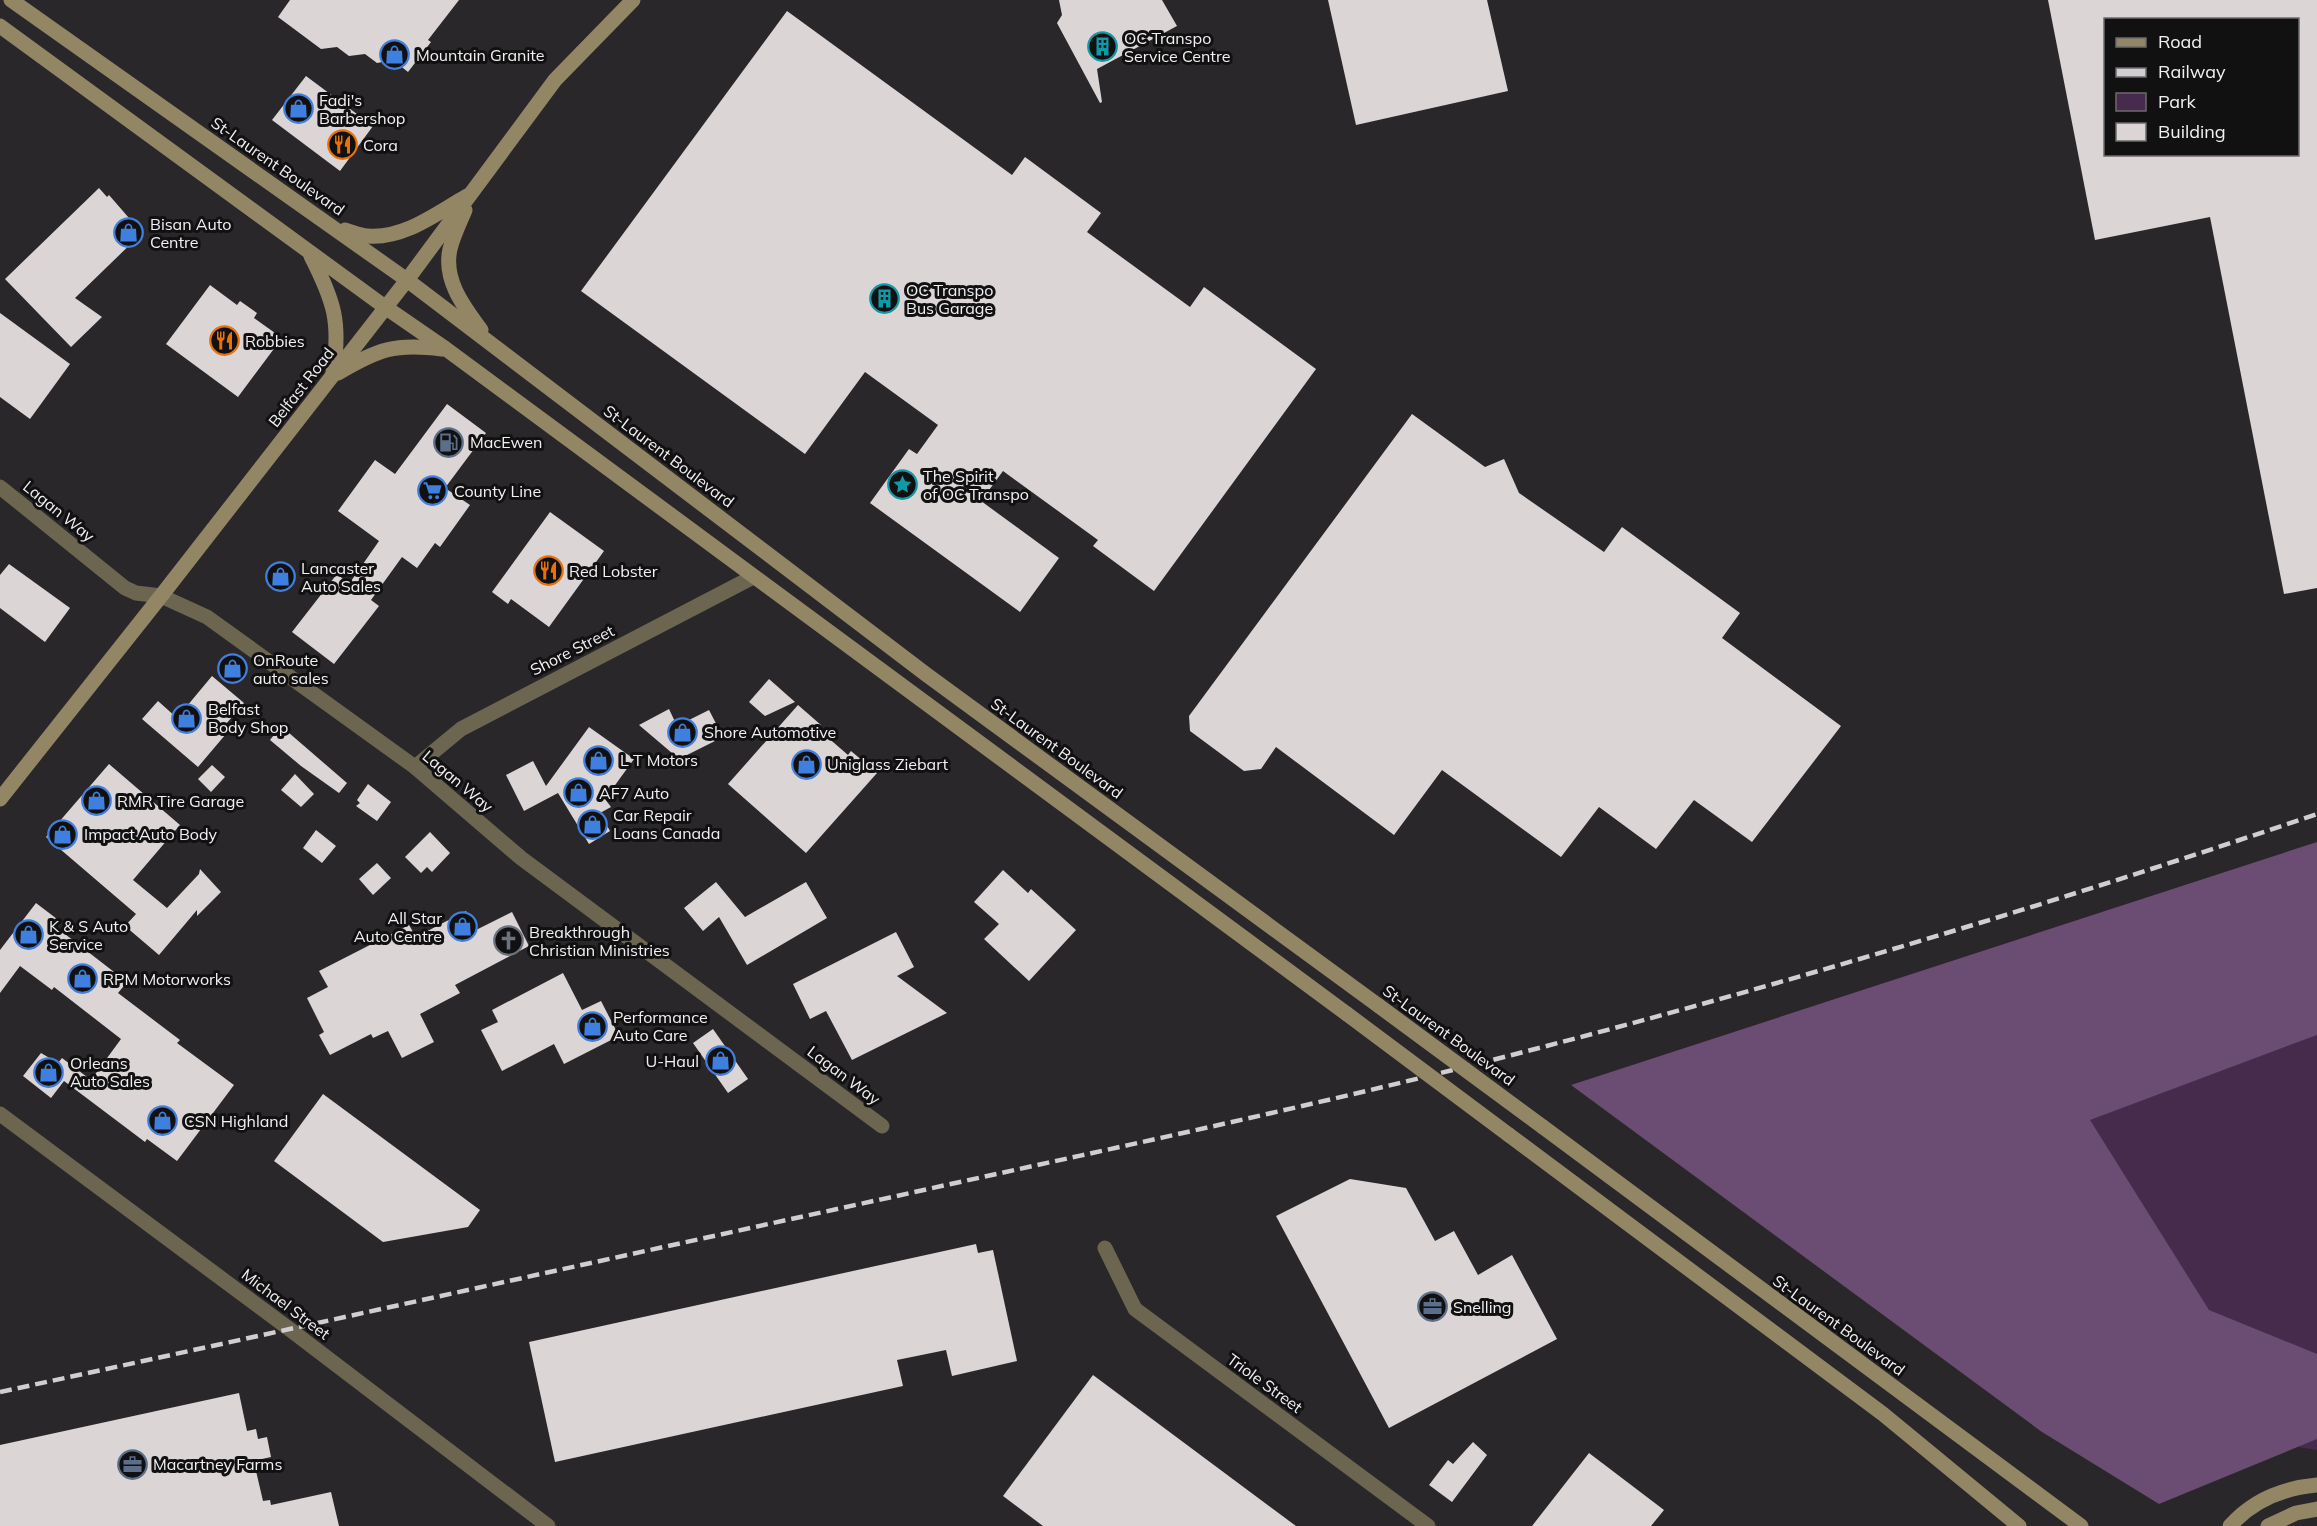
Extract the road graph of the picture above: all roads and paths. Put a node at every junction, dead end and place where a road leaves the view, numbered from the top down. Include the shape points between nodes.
1 (11, 0) edge
2 (633, 0) edge
3 (0, 26) edge
4 (472, 193) junction
5 (332, 225) junction
6 (309, 251) junction
7 (407, 280) junction
8 (385, 307) junction
9 (492, 345) junction
10 (446, 349) junction
11 (332, 376) junction
12 (0, 487) edge
13 (753, 577) junction
14 (161, 596) junction
15 (415, 767) junction
16 (0, 799) edge
17 (0, 1114) edge
18 (882, 1126) dead end
19 (1105, 1248) dead end
20 (2317, 1485) edge
21 (2317, 1509) edge
22 (548, 1526) edge
23 (1428, 1526) edge
24 (2019, 1526) edge
25 (2081, 1526) edge
26 (2230, 1526) edge
27 (2268, 1526) edge

1 - 5 main road, St-Laurent Boulevard
2 - 4 main road, Belfast Road via 555,80
3 - 6 main road
4 - 5 main road via 393,234 366,236
4 - 7 main road, Belfast Road
4 - 9 main road via 450,249 450,274 463,305
5 - 7 main road, St-Laurent Boulevard
6 - 8 main road
6 - 11 main road via 335,314 338,343
7 - 8 main road, Belfast Road
7 - 9 main road, St-Laurent Boulevard
8 - 10 main road
8 - 11 main road, Belfast Road
9 - 25 main road, St-Laurent Boulevard, bridge via 927,675
10 - 11 main road via 395,347
10 - 13 main road
11 - 14 main road, Belfast Road
12 - 14 street, Lagan Way via 125,588
13 - 15 street, Shore Street via 461,729
13 - 24 main road, bridge via 1883,1414
14 - 15 street, Lagan Way via 207,617
14 - 16 main road, Belfast Road
15 - 18 street, Lagan Way via 521,858
17 - 22 street, Michael Street
19 - 23 street, Triole Street via 1135,1309
20 - 26 main road via 2274,1495 2247,1510
21 - 27 main road via 2296,1512

